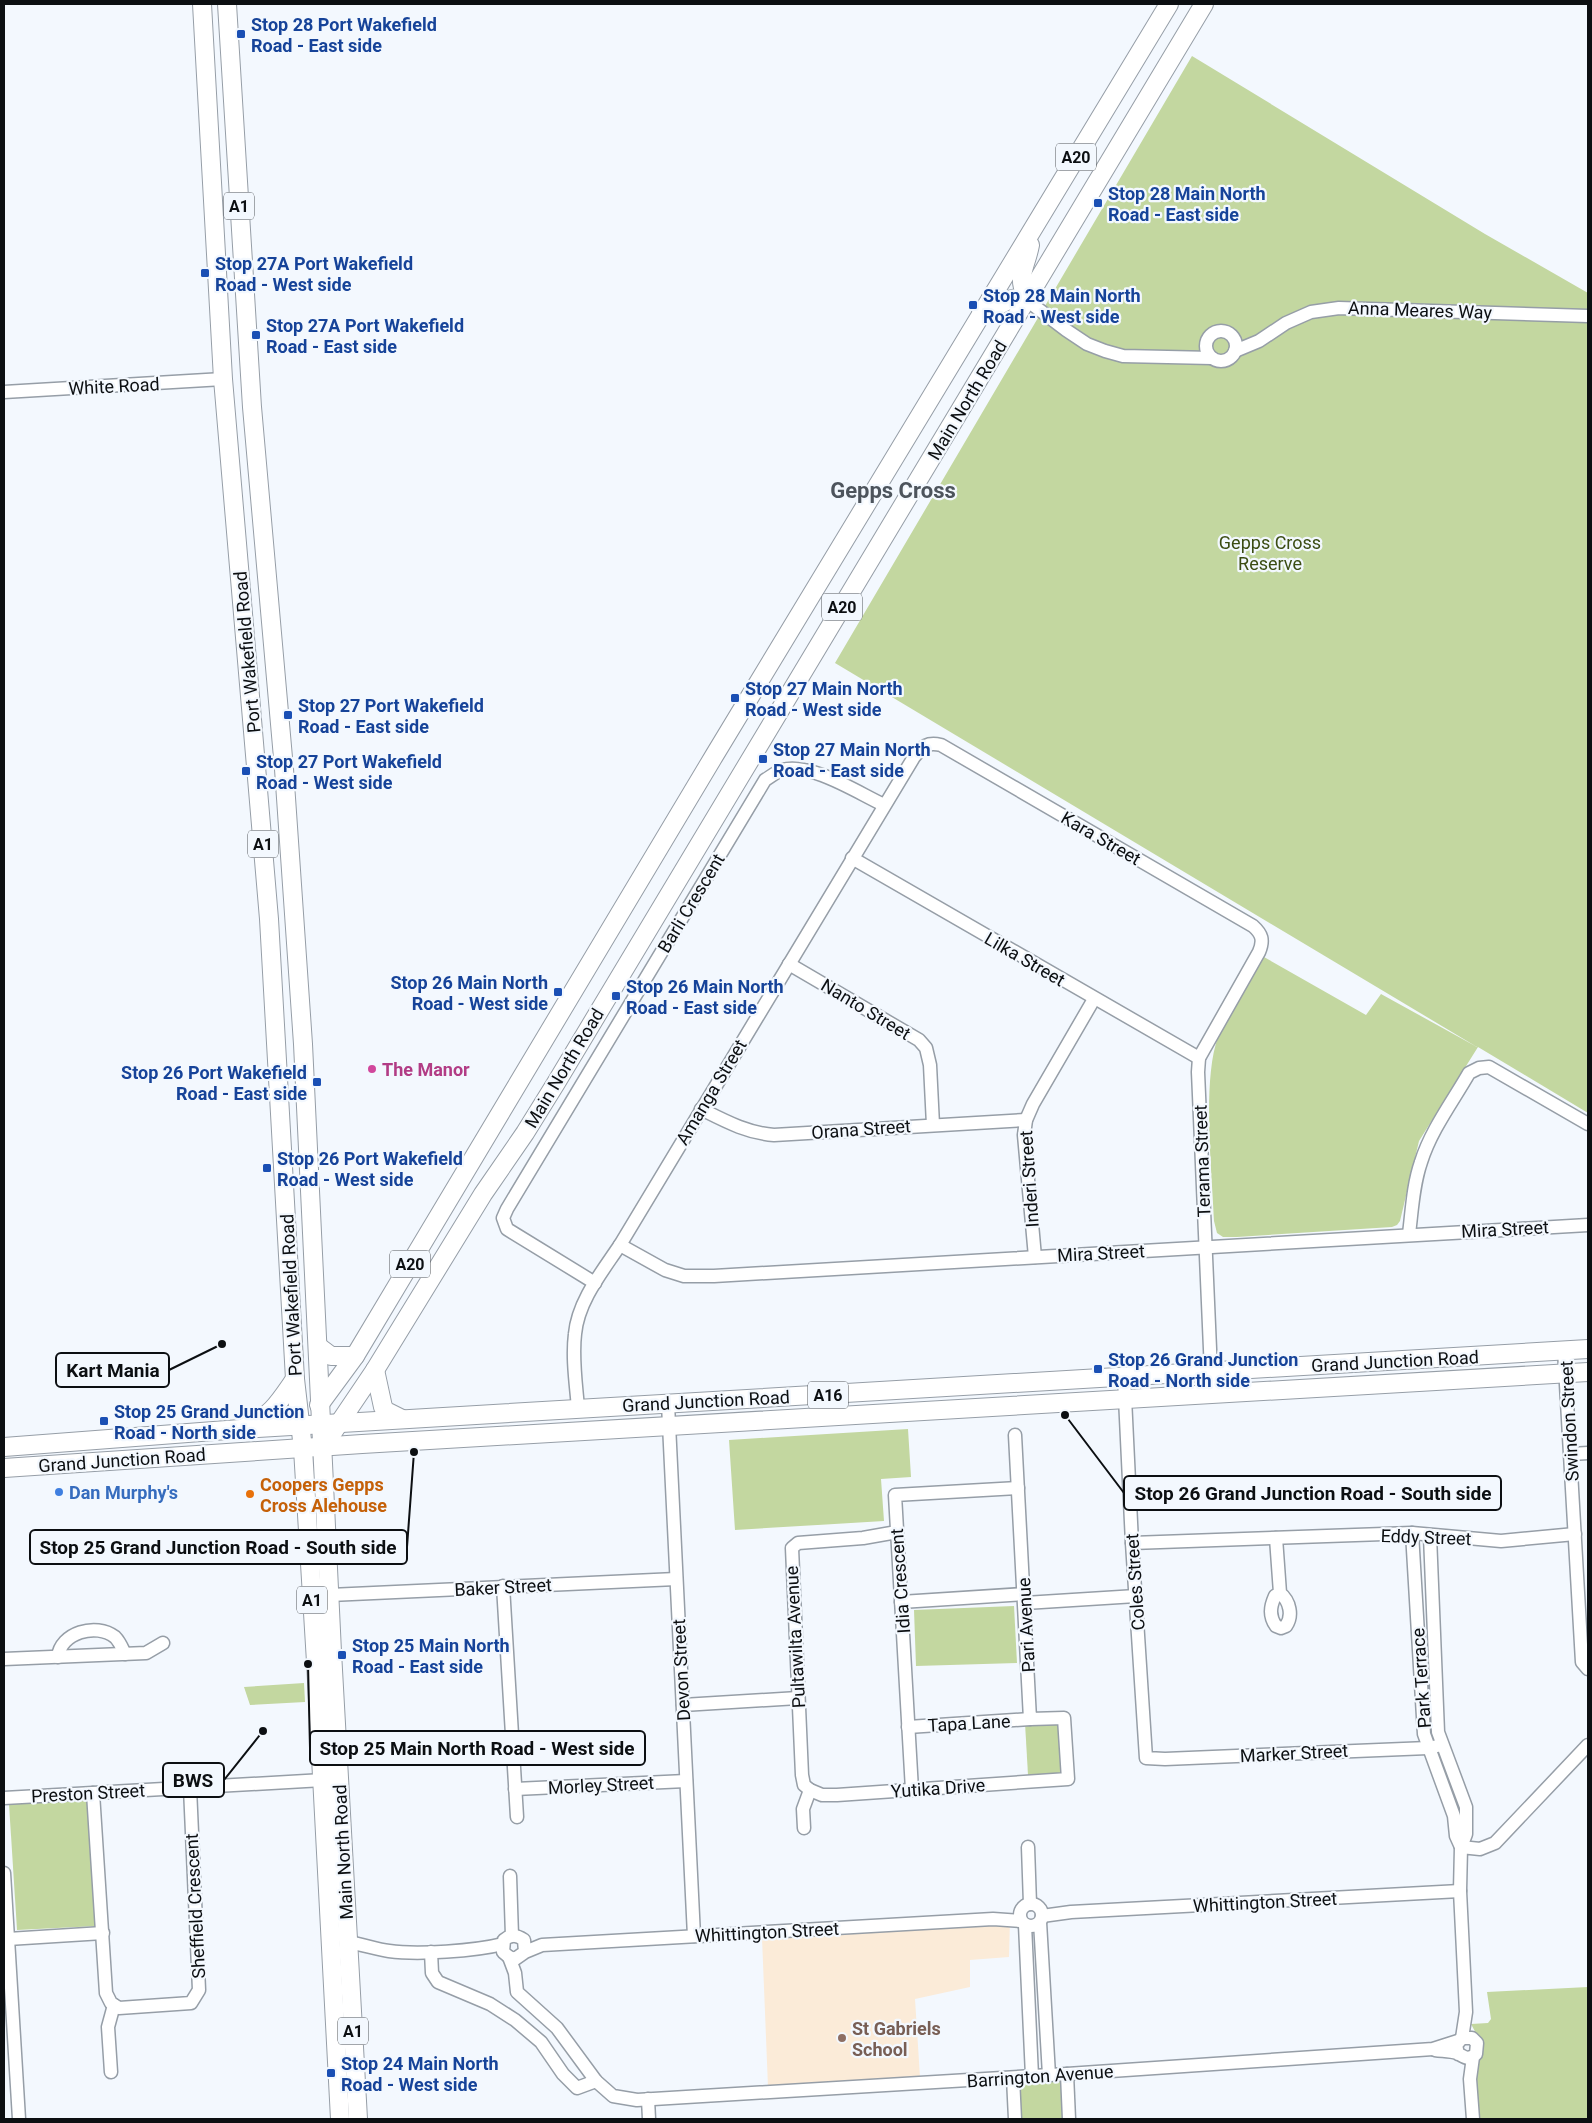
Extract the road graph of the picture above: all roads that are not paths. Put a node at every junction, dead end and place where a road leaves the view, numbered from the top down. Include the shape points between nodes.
1 (202, 4) edge
2 (211, 4) edge
3 (227, 4) edge
4 (1169, 4) edge
5 (1204, 4) edge
6 (203, 23) junction
7 (1031, 232) junction
8 (1028, 299) junction
9 (981, 314) junction
10 (1588, 316) edge
11 (247, 334) junction
12 (1206, 343) junction
13 (1235, 345) junction
14 (1185, 356) junction
15 (1212, 358) junction
16 (223, 379) junction
17 (4, 392) edge
18 (252, 407) junction
19 (930, 743) joint
20 (257, 769) junction
21 (284, 769) junction
22 (884, 806) junction
23 (852, 858) junction
24 (1262, 943) joint
25 (789, 964) junction
26 (1094, 999) junction
27 (1199, 1058) junction
28 (701, 1109) junction
29 (1026, 1120) junction
30 (1588, 1124) edge
31 (933, 1125) junction
32 (309, 1145) junction
33 (282, 1146) junction
34 (461, 1181) junction
35 (483, 1194) junction
36 (1588, 1224) edge
37 (1409, 1234) junction
38 (620, 1245) junction
39 (1205, 1247) junction
40 (1035, 1257) junction
41 (595, 1283) junction
42 (319, 1347) junction
43 (1588, 1349) edge
44 (1564, 1350) junction
45 (355, 1356) junction
46 (375, 1370) junction
47 (1210, 1372) junction
48 (1588, 1372) edge
49 (1566, 1373) junction
50 (1124, 1377) junction
51 (295, 1379) junction
52 (1212, 1395) junction
53 (1126, 1400) junction
54 (321, 1403) junction
55 (668, 1404) junction
56 (578, 1408) junction
57 (402, 1419) junction
58 (342, 1423) junction
59 (322, 1424) junction
60 (300, 1425) junction
61 (669, 1428) junction
62 (240, 1429) junction
63 (597, 1432) junction
64 (564, 1433) junction
65 (1015, 1435) dead end
66 (4, 1447) edge
67 (323, 1447) junction
68 (303, 1449) junction
69 (1588, 1453) edge
70 (1571, 1454) junction
71 (4, 1468) edge
72 (1018, 1488) junction
73 (896, 1532) junction
74 (1412, 1533) junction
75 (1575, 1534) junction
76 (1430, 1536) junction
77 (1276, 1538) junction
78 (1132, 1544) junction
79 (676, 1579) junction
80 (503, 1586) junction
81 (1280, 1594) dead end
82 (330, 1595) junction
83 (1136, 1596) junction
84 (1024, 1599) junction
85 (902, 1602) junction
86 (163, 1643) dead end
87 (125, 1654) junction
88 (58, 1657) junction
89 (4, 1660) edge
90 (1588, 1669) edge
91 (798, 1698) junction
92 (682, 1704) junction
93 (1030, 1720) junction
94 (908, 1727) junction
95 (1442, 1745) junction
96 (1588, 1745) edge
97 (1428, 1748) junction
98 (1146, 1758) joint
99 (331, 1779) junction
100 (686, 1781) junction
101 (190, 1788) junction
102 (515, 1789) junction
103 (810, 1790) junction
104 (912, 1790) junction
105 (93, 1793) junction
106 (4, 1798) edge
107 (517, 1817) dead end
108 (804, 1828) dead end
109 (1028, 1847) dead end
110 (1461, 1847) junction
111 (4, 1872) edge
112 (510, 1876) dead end
113 (1460, 1891) junction
114 (1031, 1915) junction
115 (103, 1933) junction
116 (694, 1936) junction
117 (8, 1939) junction
118 (339, 1942) junction
119 (513, 1948) junction
120 (431, 1952) junction
121 (114, 2005) junction
122 (8, 2017) edge
123 (1465, 2048) junction
124 (111, 2072) dead end
125 (1067, 2074) junction
126 (1049, 2075) junction
127 (1032, 2076) junction
128 (1013, 2078) junction
129 (596, 2080) junction
130 (648, 2100) junction
131 (18, 2119) edge
132 (340, 2119) edge
133 (358, 2119) edge
134 (649, 2119) edge
135 (1015, 2119) edge
136 (1069, 2119) edge
137 (1472, 2119) edge

1 - 6 highway, Port Wakefield Road / A1
2 - 6 highway
3 - 11 highway, Port Wakefield Road / A1
4 - 7 highway, Main North Road / A20
5 - 8 highway, Main North Road / A20
6 - 16 highway, Port Wakefield Road / A1
7 - 8 highway via 1021,280
7 - 9 highway, Main North Road / A20
8 - 9 highway via 1011,298
8 - 14 street via 1066,330 1105,351 1123,356
8 - 35 highway, Main North Road / A20 via 561,1075
9 - 34 highway, Main North Road / A20
10 - 13 street, Anna Meares Way via 1339,308 1310,312 1286,322 1259,341
11 - 16 highway via 239,366
11 - 18 highway, Port Wakefield Road / A1
12 - 13 street via 1210,335 1219,331 1228,332
12 - 14 street
12 - 15 street via 1206,351
13 - 15 street via 1231,357 1224,360
14 - 15 street
16 - 17 street, White Road
16 - 18 highway
16 - 20 highway, Port Wakefield Road / A1
18 - 21 highway, Port Wakefield Road / A1
19 - 22 street, Amanga Street via 922,746
19 - 24 street, Kara Street via 941,745 1253,926 1261,934
20 - 21 highway
20 - 33 highway, Port Wakefield Road / A1 via 270,919
21 - 32 highway, Port Wakefield Road / A1
22 - 23 street, Amanga Street
22 - 41 street, Barli Crescent via 803,770 782,770 765,780 507,1209 504,1218 507,1229
23 - 25 street, Amanga Street
23 - 26 street, Lilka Street
24 - 27 street, Terama Street
25 - 28 street, Amanga Street
25 - 31 street, Nanto Street via 918,1040 926,1048 930,1064
26 - 27 street, Lilka Street
26 - 29 street, Inderi Street
27 - 39 street, Terama Street
28 - 31 street, Orana Street via 758,1134
28 - 38 street, Amanga Street
29 - 31 street, Orana Street
29 - 40 street, Inderi Street via 1024,1135
30 - 37 street via 1489,1066 1470,1073 1420,1162
32 - 33 highway
32 - 42 highway, Port Wakefield Road / A1
33 - 51 highway, Port Wakefield Road / A1
34 - 35 highway
34 - 45 highway, Main North Road / A20
35 - 46 highway, Main North Road / A20
36 - 37 street, Mira Street
37 - 39 street, Mira Street
38 - 40 street, Mira Street via 665,1270 684,1276
38 - 41 street, Amanga Street
39 - 40 street, Mira Street
39 - 47 street, Terama Street
41 - 56 street, Amanga Street via 580,1311 575,1334
42 - 45 highway via 331,1356
42 - 54 highway, Port Wakefield Road / A1
43 - 44 highway, Grand Junction Road / A16
44 - 47 highway, Grand Junction Road / A16
44 - 49 street, Swindon Street
45 - 54 highway, Main North Road / A20
46 - 57 highway via 383,1408
46 - 58 highway, Main North Road / A20
47 - 50 highway, Grand Junction Road / A16
47 - 52 street, Terama Street
48 - 49 highway, Grand Junction Road / A16
49 - 52 highway, Grand Junction Road / A16
49 - 70 street, Swindon Street
50 - 53 street, Coles Street
50 - 55 highway, Grand Junction Road / A16
51 - 60 highway, Port Wakefield Road / A1
51 - 62 highway via 270,1413
52 - 53 highway, Grand Junction Road / A16
53 - 61 highway, Grand Junction Road / A16
53 - 78 street, Coles Street
54 - 59 highway, Port Wakefield Road / A1
54 - 60 highway, Main North Road / A20
55 - 56 highway, Grand Junction Road / A16
55 - 61 street, Devon Street
56 - 57 highway, Grand Junction Road / A16
56 - 63 highway
56 - 64 highway
57 - 58 highway, Grand Junction Road / A16
58 - 59 highway, Grand Junction Road / A16
58 - 67 highway, Main North Road / A20
59 - 60 highway, Grand Junction Road / A16
59 - 67 highway, Port Wakefield Road / A1
60 - 62 highway, Grand Junction Road / A16
60 - 68 highway, Port Wakefield Road / A1
61 - 63 highway, Grand Junction Road / A16
61 - 79 street, Devon Street
62 - 66 highway, Grand Junction Road / A16
63 - 64 highway, Grand Junction Road / A16
64 - 67 highway, Grand Junction Road / A16
65 - 72 street, Pari Avenue
67 - 68 highway, Grand Junction Road / A16
67 - 82 highway, Main North Road / A1
68 - 71 highway, Grand Junction Road / A16
68 - 99 highway, Main North Road / A1
69 - 70 street
70 - 75 street, Swindon Street
72 - 73 street, Idia Crescent via 895,1495
72 - 84 street, Pari Avenue
73 - 85 street, Idia Crescent
73 - 91 street, Pultawilta Avenue via 798,1543 792,1548
74 - 76 street, Eddy Street
74 - 77 street, Eddy Street
74 - 97 street, Park Terrace via 1424,1734
75 - 76 street, Eddy Street via 1501,1541
75 - 90 street, Swindon Street via 1582,1662
76 - 95 street, Park Terrace via 1438,1732
77 - 78 street, Eddy Street
77 - 81 street
78 - 83 street, Coles Street
79 - 80 street, Baker Street
79 - 92 street, Devon Street
80 - 82 street, Baker Street
80 - 102 street
82 - 99 highway, Main North Road / A1
83 - 84 street
83 - 98 street, Coles Street
84 - 85 street
84 - 93 street, Pari Avenue
85 - 94 street, Idia Crescent
86 - 87 street via 146,1653
87 - 88 street
87 - 88 street via 110,1634 87,1632 66,1639
88 - 89 street
91 - 92 street
91 - 103 street, Pultawilta Avenue via 802,1781
92 - 100 street, Devon Street
93 - 94 street, Tapa Lane
93 - 104 street, Yutika Drive via 1064,1718 1068,1779
94 - 104 street, Idia Crescent
95 - 97 street, Marker Street
95 - 110 street, Park Terrace via 1466,1807 1466,1834
96 - 110 street via 1495,1843 1480,1849
97 - 98 street, Marker Street
97 - 110 street, Park Terrace via 1454,1816
99 - 101 street, Preston Street
99 - 118 highway, Main North Road / A1
100 - 102 street, Morley Street
100 - 116 street, Devon Street
101 - 105 street, Preston Street
101 - 121 street, Sheffield Crescent via 199,1990 191,2003 119,2008
102 - 107 street
103 - 104 street, Yutika Drive via 822,1795
103 - 108 street via 803,1809
105 - 106 street, Preston Street
105 - 115 street
109 - 114 street
110 - 113 street, Park Terrace
111 - 117 street
112 - 119 street
113 - 114 street, Whittington Street
113 - 123 street, Park Terrace
114 - 116 street, Whittington Street
114 - 126 street
114 - 127 street
115 - 117 street
115 - 121 street via 106,1993
116 - 119 street, Whittington Street
117 - 122 street
118 - 120 street via 390,1951
118 - 132 highway, Main North Road / A1
118 - 133 highway, Main North Road / A1
119 - 120 street
119 - 129 street, Barrington Avenue via 517,1992 556,2028
120 - 129 street via 432,1973 438,1982 490,2004 515,2020 540,2042 577,2088
121 - 124 street via 108,2026
122 - 131 street
123 - 125 street, Barrington Avenue
123 - 137 street, Park Terrace
125 - 126 street, Barrington Avenue
125 - 136 street
126 - 127 street, Barrington Avenue
127 - 128 street, Barrington Avenue
128 - 130 street, Barrington Avenue
128 - 135 street
129 - 130 street, Barrington Avenue via 613,2096
130 - 134 street

